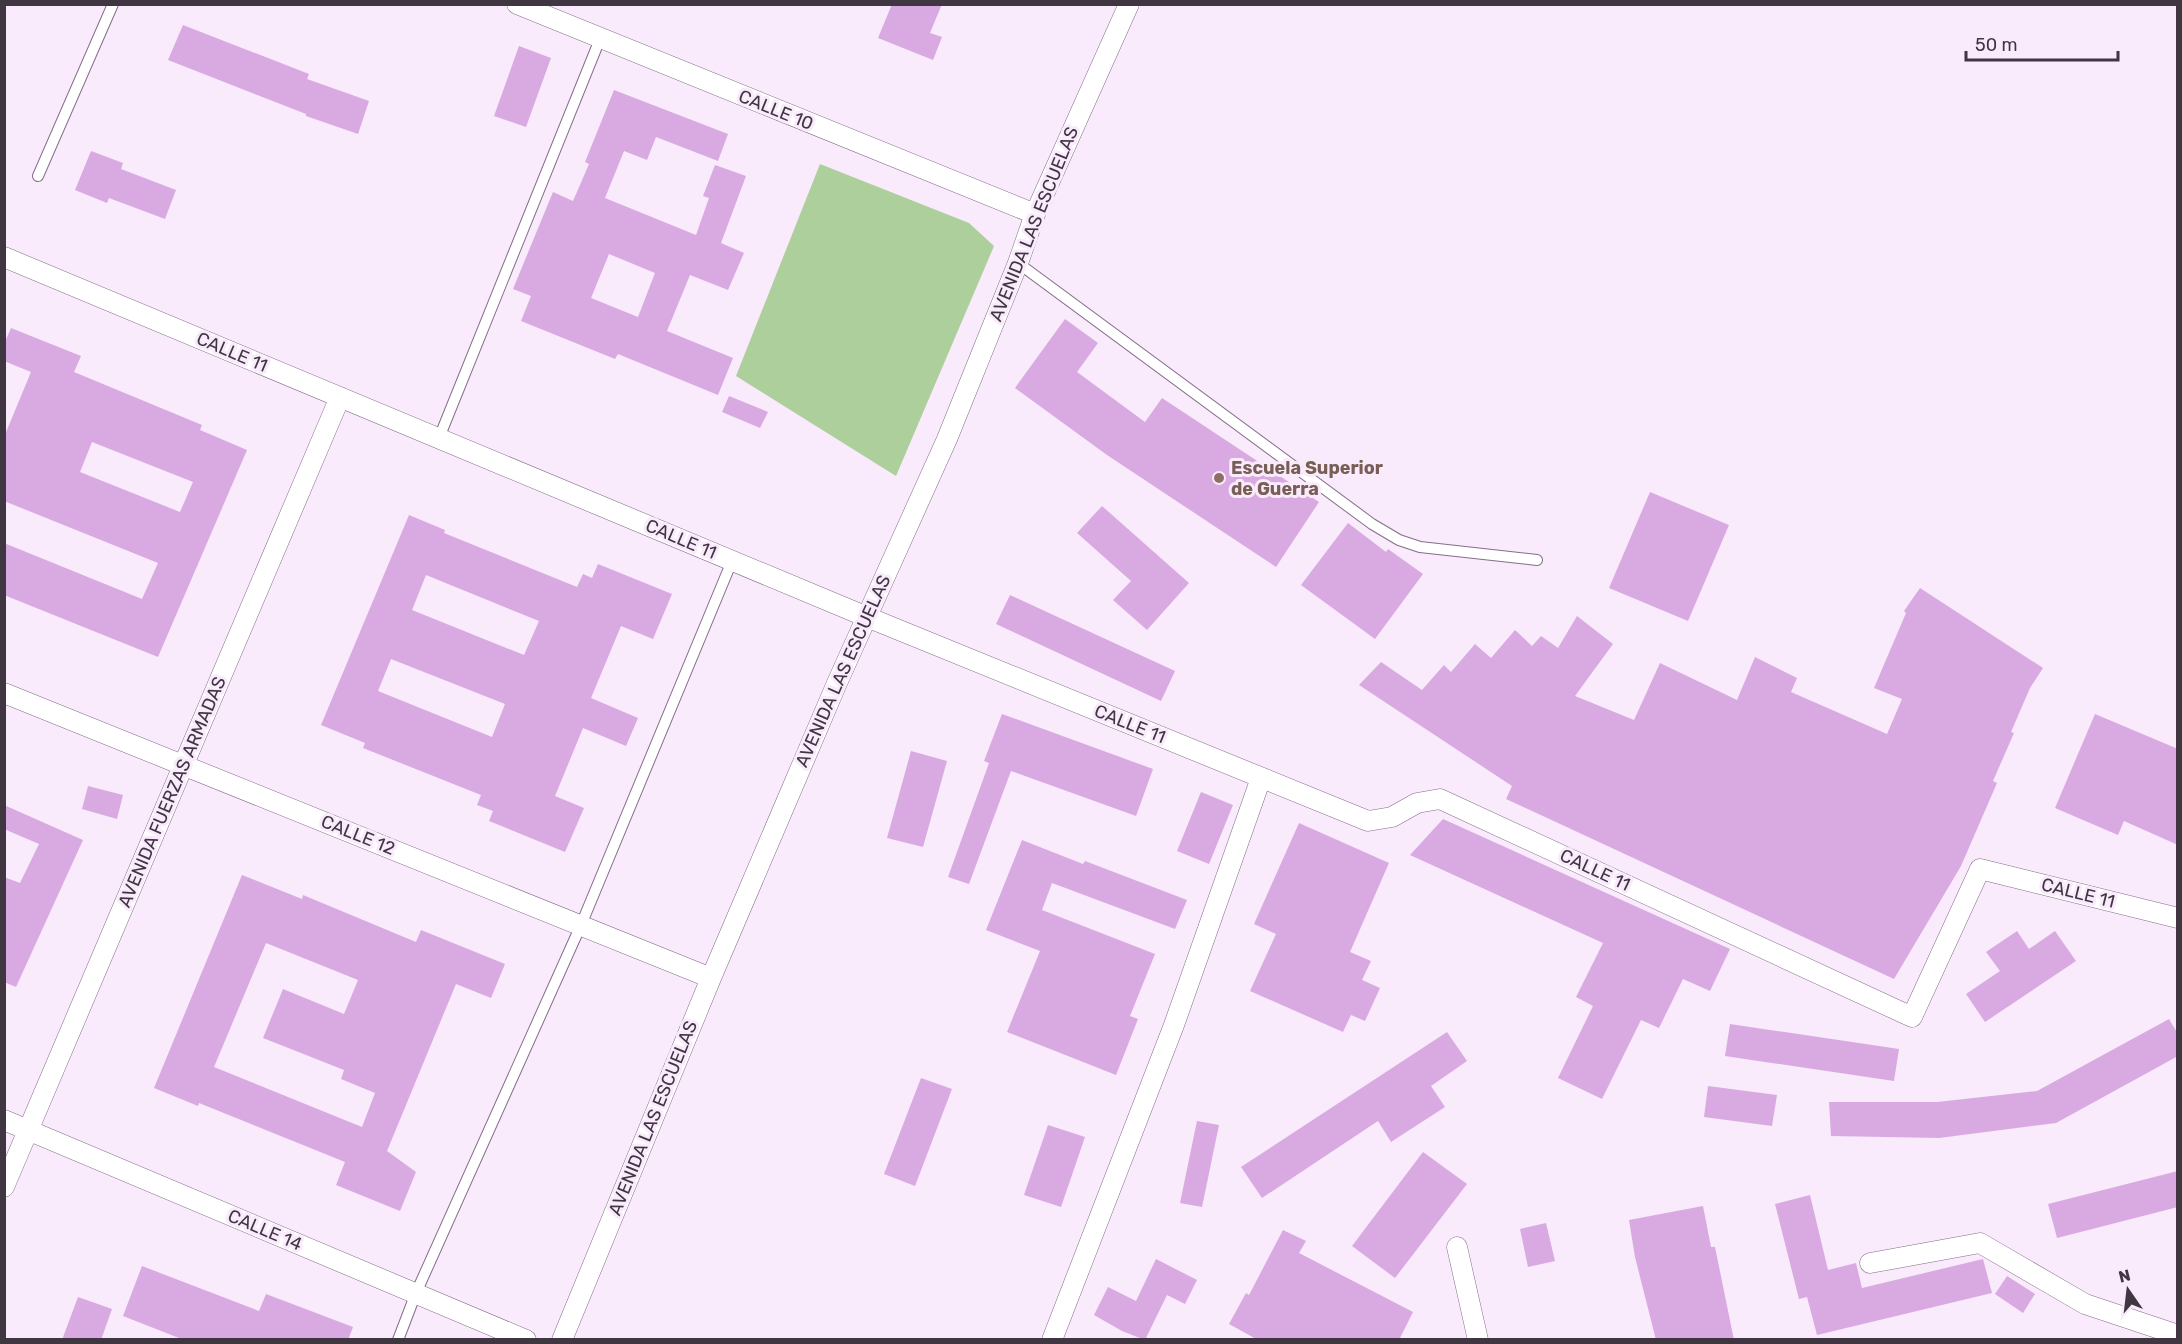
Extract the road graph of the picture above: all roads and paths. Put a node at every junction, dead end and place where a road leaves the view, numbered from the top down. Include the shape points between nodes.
1 (113, 4) edge
2 (517, 4) edge
3 (1129, 4) edge
4 (600, 39) junction
5 (38, 176) dead end
6 (1035, 214) junction
7 (4, 257) edge
8 (1018, 263) junction
9 (340, 397) junction
10 (439, 438) junction
11 (1537, 560) dead end
12 (732, 561) junction
13 (867, 617) junction
14 (4, 693) edge
15 (184, 764) junction
16 (1261, 777) junction
17 (2178, 918) edge
18 (581, 926) junction
19 (711, 978) junction
20 (4, 1119) edge
21 (28, 1130) junction
22 (4, 1187) edge
23 (1457, 1247) dead end
24 (1870, 1263) dead end
25 (416, 1293) junction
26 (2178, 1335) edge
27 (398, 1340) edge
28 (526, 1340) edge
29 (562, 1340) edge
30 (1052, 1340) edge
31 (1478, 1340) edge

1 - 5 lane
2 - 4 street, CALLE 10
3 - 6 street, AVENIDA LAS ESCUELAS
4 - 6 street, CALLE 10
4 - 10 lane
6 - 8 street, AVENIDA LAS ESCUELAS
7 - 9 street, CALLE 11
8 - 11 lane via 1398,540 1419,547
8 - 13 street, AVENIDA LAS ESCUELAS via 947,439
9 - 10 street, CALLE 11
9 - 15 street, AVENIDA FUERZAS ARMADAS
10 - 12 street, CALLE 11
12 - 13 street, CALLE 11
12 - 18 lane
13 - 16 street, CALLE 11
13 - 19 street, AVENIDA LAS ESCUELAS
14 - 15 street, CALLE 12
15 - 18 street, CALLE 12
15 - 21 street, AVENIDA FUERZAS ARMADAS
16 - 17 street, CALLE 11 via 1368,821 1392,817 1417,803 1440,799 1912,1017 1980,869
16 - 30 street via 1174,1024
18 - 19 street, CALLE 12
18 - 25 lane
19 - 29 street, AVENIDA LAS ESCUELAS
20 - 21 street, CALLE 14
21 - 22 street, AVENIDA FUERZAS ARMADAS
21 - 25 street, CALLE 14
23 - 31 street
24 - 26 street via 1980,1243 2085,1304
25 - 27 lane
25 - 28 street, CALLE 14

